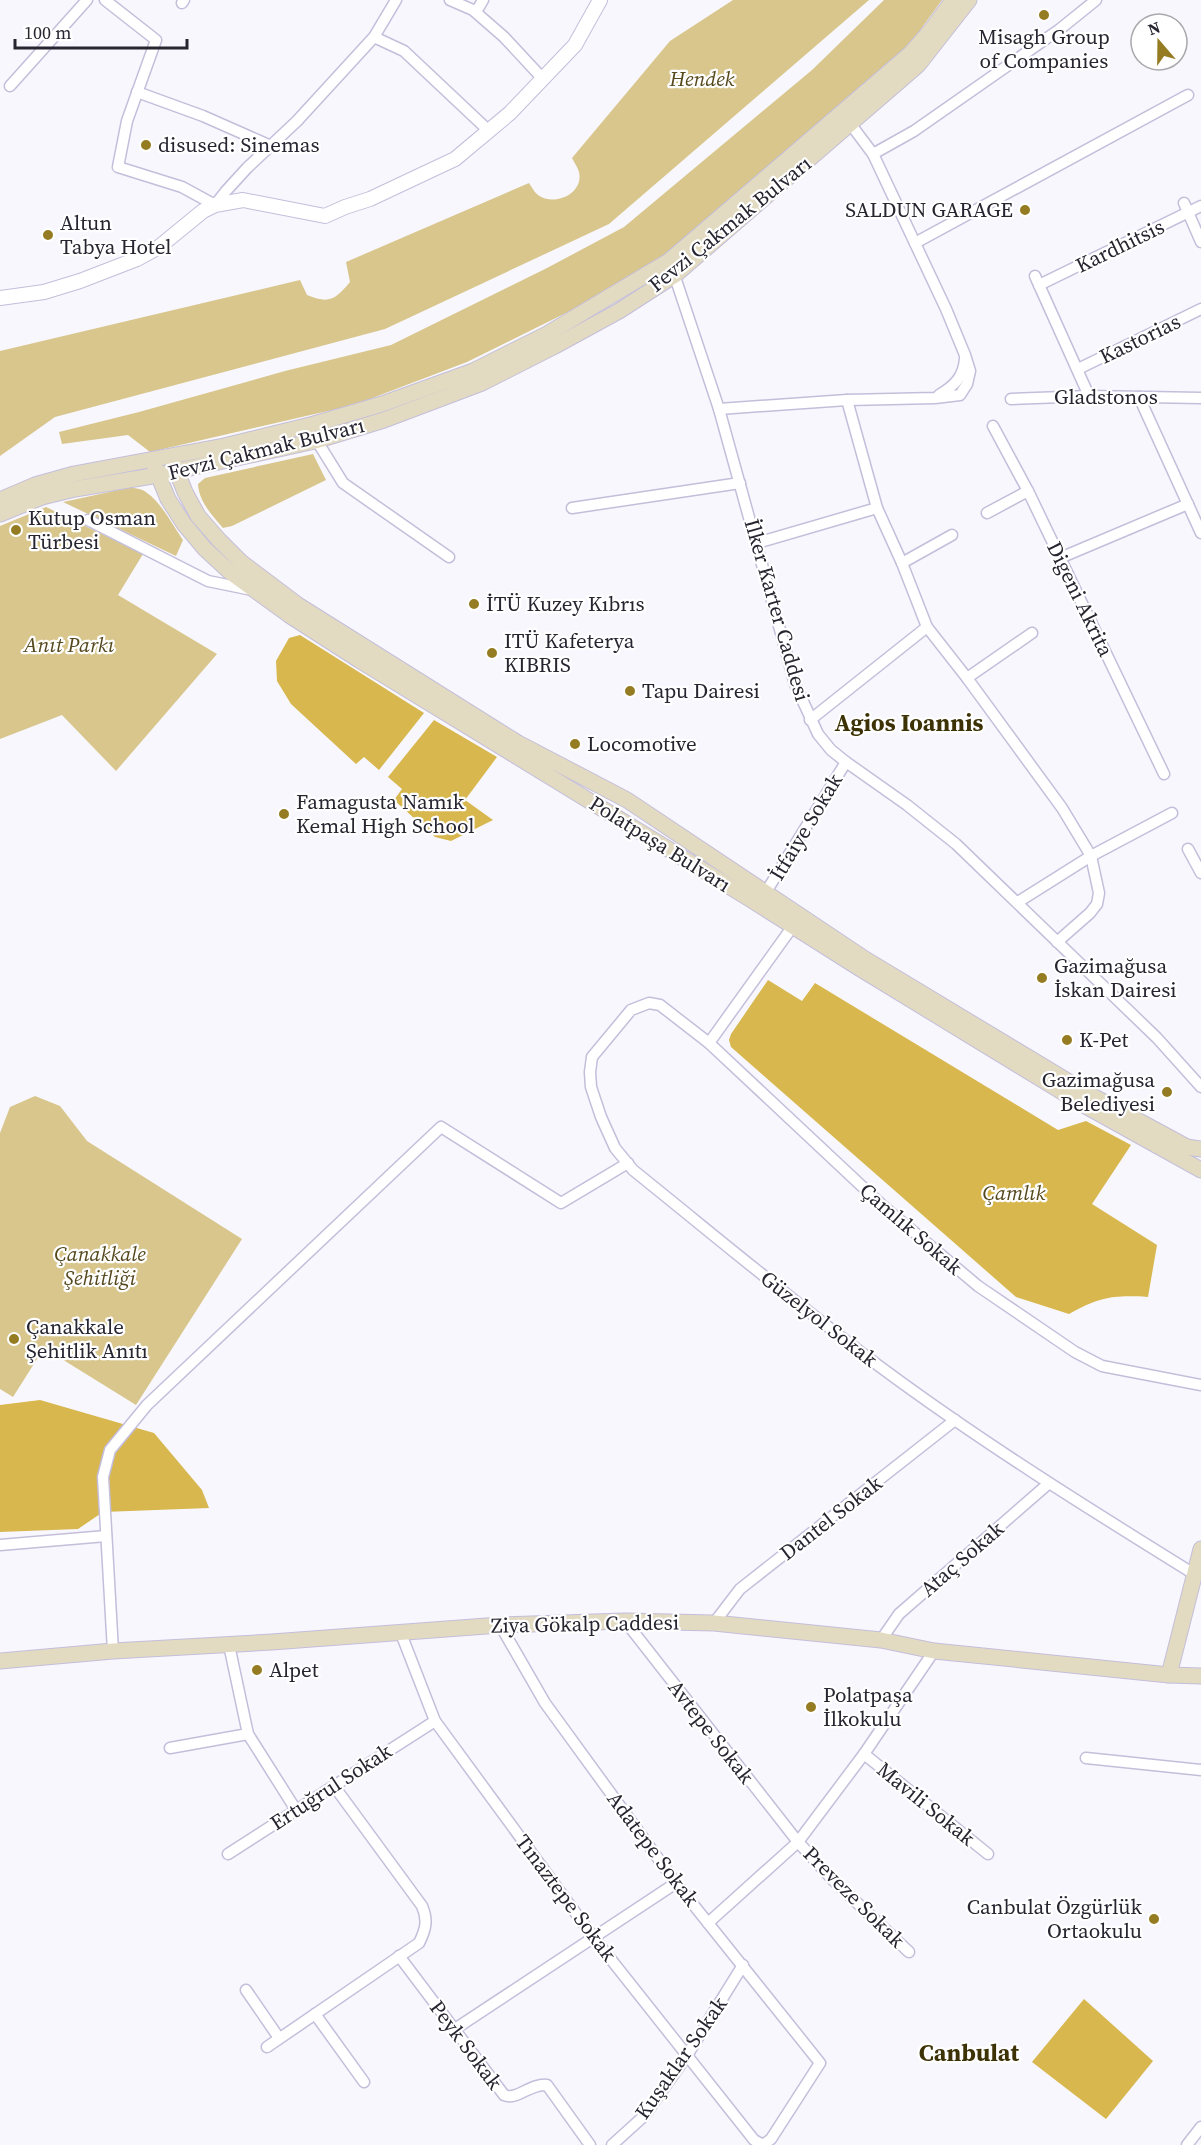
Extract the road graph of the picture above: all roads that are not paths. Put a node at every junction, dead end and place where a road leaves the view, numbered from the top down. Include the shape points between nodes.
1 (87, 0) edge
2 (105, 0) edge
3 (396, 0) edge
4 (450, 0) edge
5 (483, 0) edge
6 (600, 0) edge
7 (953, 0) edge
8 (969, 0) edge
9 (1096, 0) edge
10 (476, 12) junction
11 (374, 37) junction
12 (543, 80) junction
13 (10, 86) dead end
14 (137, 93) junction
15 (1188, 95) dead end
16 (847, 119) junction
17 (489, 131) junction
18 (271, 146) junction
19 (873, 154) junction
20 (215, 205) junction
21 (1201, 206) edge
22 (1185, 208) junction
23 (1201, 242) edge
24 (915, 243) junction
25 (672, 268) junction
26 (0, 298) edge
27 (1201, 309) edge
28 (1078, 369) junction
29 (1089, 396) junction
30 (1139, 397) junction
31 (1201, 398) edge
32 (1011, 399) dead end
33 (847, 400) junction
34 (719, 410) junction
35 (993, 426) dead end
36 (317, 441) junction
37 (152, 460) junction
38 (174, 464) junction
39 (158, 475) junction
40 (740, 483) junction
41 (1028, 491) junction
42 (0, 500) edge
43 (1188, 504) junction
44 (572, 508) dead end
45 (877, 508) junction
46 (987, 513) dead end
47 (0, 514) edge
48 (88, 520) dead end
49 (1201, 533) edge
50 (951, 535) dead end
51 (757, 543) junction
52 (449, 557) dead end
53 (1060, 558) junction
54 (902, 563) junction
55 (255, 591) junction
56 (927, 627) junction
57 (1032, 633) dead end
58 (968, 678) junction
59 (810, 720) junction
60 (515, 748) junction
61 (846, 762) junction
62 (1164, 774) dead end
63 (1172, 813) dead end
64 (1188, 849) dead end
65 (1091, 856) junction
66 (1201, 873) edge
67 (766, 892) junction
68 (1018, 902) junction
69 (792, 926) junction
70 (1057, 942) junction
71 (660, 1005) joint
72 (709, 1044) junction
73 (1201, 1087) edge
74 (1200, 1148) edge
75 (628, 1163) junction
76 (1201, 1170) edge
77 (1201, 1385) edge
78 (955, 1420) junction
79 (1048, 1484) junction
80 (106, 1536) junction
81 (0, 1545) edge
82 (1201, 1549) edge
83 (1197, 1578) edge
84 (625, 1621) junction
85 (714, 1623) junction
86 (500, 1625) junction
87 (400, 1632) junction
88 (881, 1640) junction
89 (229, 1645) junction
90 (113, 1651) junction
91 (934, 1651) junction
92 (0, 1661) edge
93 (1169, 1675) junction
94 (1201, 1676) edge
95 (435, 1721) junction
96 (248, 1734) junction
97 (170, 1748) dead end
98 (864, 1754) junction
99 (1086, 1758) dead end
100 (1201, 1770) edge
101 (334, 1786) junction
102 (296, 1810) junction
103 (798, 1842) junction
104 (228, 1854) dead end
105 (988, 1854) dead end
106 (676, 1883) junction
107 (708, 1923) junction
108 (594, 1938) junction
109 (909, 1952) dead end
110 (399, 1956) junction
111 (743, 1965) junction
112 (246, 1990) dead end
113 (315, 2014) junction
114 (455, 2030) junction
115 (279, 2038) junction
116 (267, 2047) dead end
117 (687, 2057) junction
118 (364, 2082) dead end
119 (1201, 2127) edge
120 (590, 2145) edge
121 (612, 2145) edge
122 (763, 2145) edge
123 (1187, 2145) edge

1 - 13 street
2 - 14 street via 156,40
3 - 11 street
4 - 10 street
5 - 10 street
6 - 12 street via 575,45
7 - 16 main road, Fevzi Çakmak Bulvarı via 910,54
8 - 16 main road, Fevzi Çakmak Bulvarı via 918,65
9 - 19 street via 914,131
10 - 12 street
11 - 17 street via 404,51
11 - 18 street
12 - 17 street
14 - 18 street
14 - 20 street via 118,166 182,187
15 - 24 street
16 - 19 street
16 - 25 main road, Fevzi Çakmak Bulvarı
17 - 20 street via 455,159 325,216 243,201
18 - 20 street
19 - 24 street
20 - 26 street via 137,259 44,292
21 - 22 street, Kardhitsis
22 - 23 street
22 - 28 street, Kardhitsis via 1037,281
24 - 33 street via 965,355 970,371 968,384 960,395
25 - 34 street, İlker Karter Caddesi
25 - 36 main road, Fevzi Çakmak Bulvarı via 619,311 482,383
25 - 38 main road, Fevzi Çakmak Bulvarı via 473,370 382,404 225,446
27 - 28 street, Kastorias
28 - 29 street
29 - 30 street, Gladstonos
29 - 32 street, Gladstonos
30 - 31 street, Gladstonos
30 - 43 street
33 - 34 street
33 - 45 street
34 - 40 street, İlker Karter Caddesi
35 - 41 street, Digeni Akrita
36 - 38 main road, Fevzi Çakmak Bulvarı
36 - 52 street via 343,483
37 - 38 main road, Fevzi Çakmak Bulvarı
37 - 39 main road, Polatpaşa Bulvarı
37 - 42 main road, Fevzi Çakmak Bulvarı via 74,474
38 - 39 main road, Fevzi Çakmak Bulvarı
38 - 60 main road, Polatpaşa Bulvarı via 198,516 241,562 307,611
39 - 47 main road, Fevzi Çakmak Bulvarı via 42,497
39 - 55 main road, Polatpaşa Bulvarı via 184,524 213,557
40 - 44 street
40 - 51 street, İlker Karter Caddesi
41 - 46 street
41 - 53 street, Digeni Akrita
43 - 49 street
43 - 53 street
45 - 51 street
45 - 54 street
48 - 55 street via 208,581
50 - 54 street
51 - 59 street, İlker Karter Caddesi via 795,684
53 - 62 street, Digeni Akrita
54 - 56 street
55 - 60 main road, Polatpaşa Bulvarı via 349,653
56 - 58 street
56 - 59 street
57 - 58 street
58 - 65 street via 1062,808
59 - 61 street, İlker Karter Caddesi via 831,750
60 - 67 main road, Polatpaşa Bulvarı via 627,800
60 - 69 main road, Polatpaşa Bulvarı
61 - 67 street, İtfaiye Sokak
61 - 68 street, İlker Karter Caddesi via 956,844
63 - 65 street
64 - 66 street
65 - 68 street
65 - 70 street via 1099,893 1097,904
67 - 74 main road, Polatpaşa Bulvarı via 865,959 1089,1094 1187,1147
68 - 70 street, İlker Karter Caddesi
69 - 72 street
69 - 76 main road, Polatpaşa Bulvarı via 1082,1104
70 - 73 street, İlker Karter Caddesi via 1157,1038
71 - 72 street, Çamlık Sokak
71 - 75 street, Güzelyol Sokak via 649,1003 631,1010 592,1057 591,1087 601,1117 615,1148
72 - 77 street, Çamlık Sokak via 883,1206 978,1286 1102,1366
75 - 78 street, Güzelyol Sokak via 777,1287
75 - 80 street via 561,1203 441,1127 147,1405 110,1450 103,1477
78 - 79 street, Güzelyol Sokak
78 - 85 street, Dantel Sokak via 740,1589
79 - 83 street, Güzelyol Sokak
79 - 88 street, Ataç Sokak via 899,1614
80 - 81 street
80 - 90 street
82 - 83 main road
83 - 93 main road
84 - 85 main road, Ziya Gökalp Caddesi
84 - 86 main road, Ziya Gökalp Caddesi
84 - 103 street, Avtepe Sokak
85 - 88 main road, Ziya Gökalp Caddesi
86 - 87 main road, Ziya Gökalp Caddesi
86 - 106 street, Adatepe Sokak via 545,1703
87 - 89 main road, Ziya Gökalp Caddesi
87 - 95 street, Tınaztepe Sokak
88 - 91 main road, Ziya Gökalp Caddesi
89 - 90 main road, Ziya Gökalp Caddesi
89 - 96 street
90 - 92 main road, Ziya Gökalp Caddesi
91 - 93 main road, Ziya Gökalp Caddesi
91 - 98 street
93 - 94 main road, Ziya Gökalp Caddesi
95 - 101 street, Ertuğrul Sokak
95 - 108 street, Tınaztepe Sokak
96 - 97 street
96 - 102 street
98 - 103 street
98 - 105 street, Mavili Sokak
99 - 100 street
101 - 102 street, Ertuğrul Sokak
101 - 110 street via 427,1918 419,1942
102 - 104 street, Ertuğrul Sokak
103 - 107 street
103 - 109 street, Preveze Sokak
106 - 107 street, Adatepe Sokak
106 - 108 street
107 - 111 street, Adatepe Sokak
108 - 114 street
108 - 117 street, Tınaztepe Sokak
110 - 113 street
110 - 114 street, Peyk Sokak
111 - 117 street, Kuşaklar Sokak
111 - 122 street, Adatepe Sokak via 820,2063 771,2139
112 - 115 street
113 - 115 street
113 - 118 street
114 - 120 street, Peyk Sokak via 504,2095 512,2097 539,2084 547,2085
115 - 116 street
117 - 121 street, Kuşaklar Sokak via 644,2116
117 - 122 street, Tınaztepe Sokak via 754,2140
119 - 123 street

